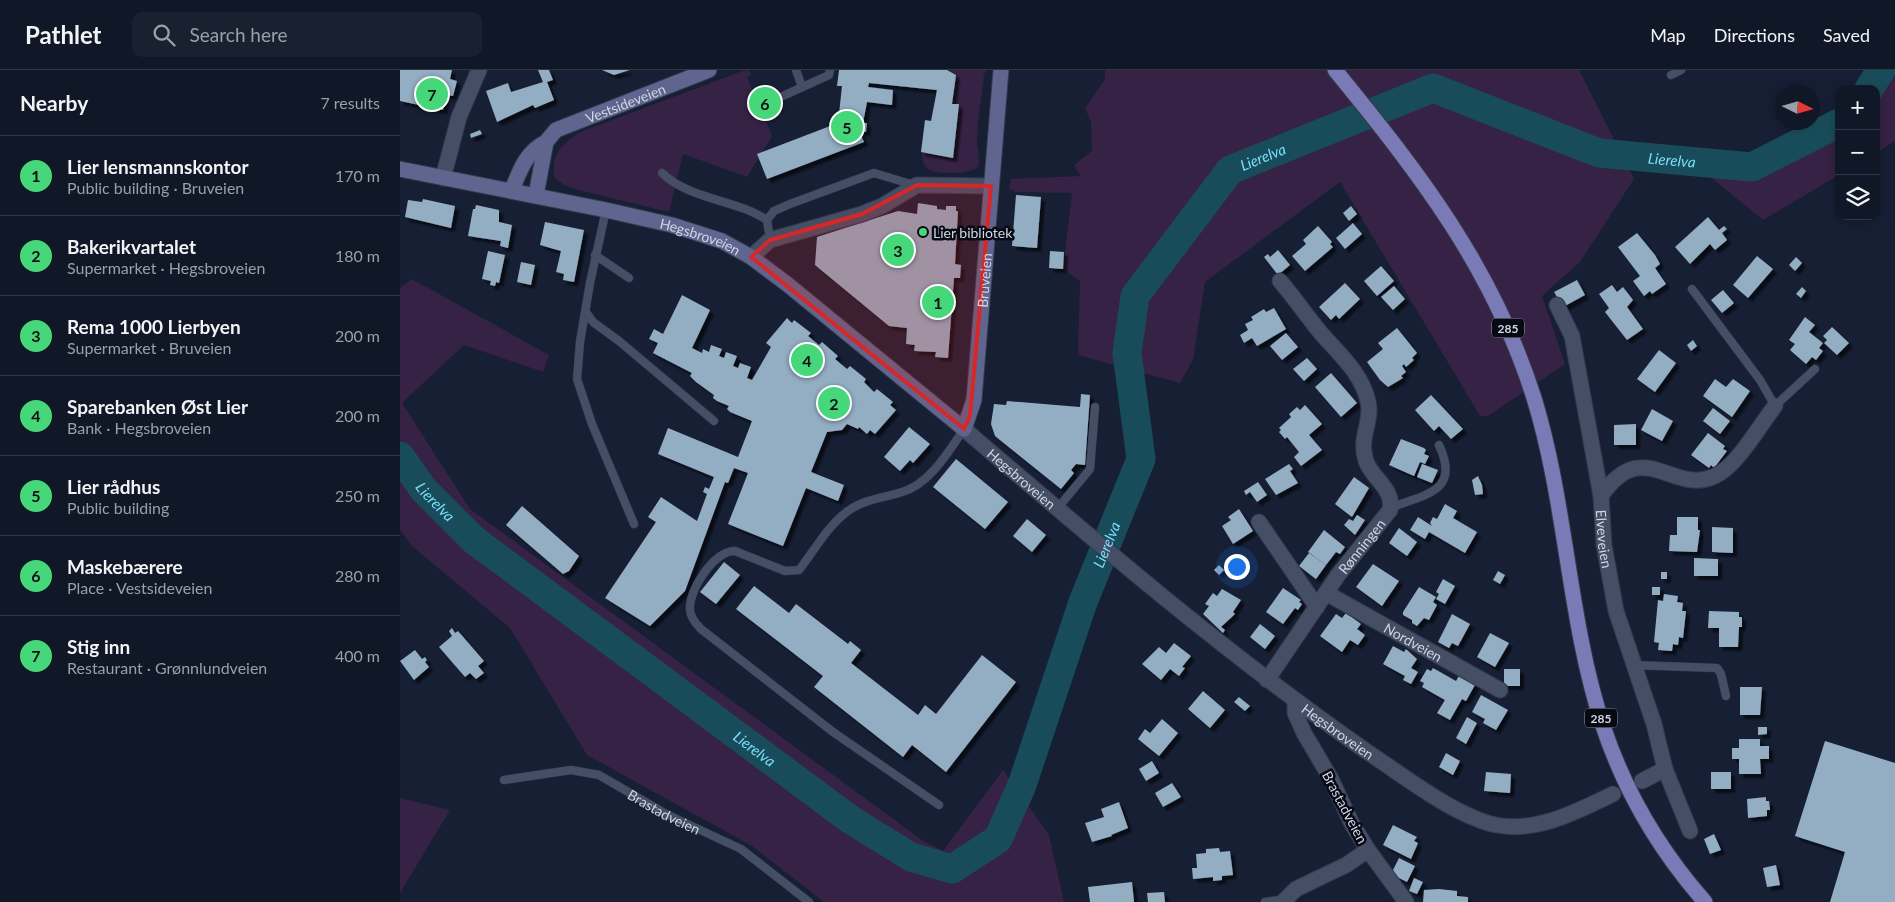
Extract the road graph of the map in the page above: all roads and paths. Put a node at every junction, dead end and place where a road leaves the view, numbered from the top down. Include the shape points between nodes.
1 (479, 70) edge
2 (709, 70) edge
3 (796, 70) edge
4 (830, 70) edge
5 (1001, 70) edge
6 (1681, 70) edge
7 (1338, 73) edge
8 (686, 74) edge
9 (1671, 75) dead end
10 (802, 87) junction
11 (774, 100) dead end
12 (546, 142) junction
13 (400, 169) edge
14 (662, 174) dead end
15 (443, 178) junction
16 (916, 185) junction
17 (991, 186) junction
18 (512, 190) junction
19 (536, 195) junction
20 (606, 210) junction
21 (768, 220) junction
22 (770, 240) junction
23 (596, 255) junction
24 (750, 257) junction
25 (629, 278) dead end
26 (1280, 281) dead end
27 (1692, 289) dead end
28 (1558, 306) dead end
29 (586, 312) junction
30 (1815, 368) dead end
31 (1775, 406) junction
32 (1095, 407) dead end
33 (714, 421) dead end
34 (964, 430) junction
35 (1439, 445) dead end
36 (1601, 496) junction
37 (1390, 508) junction
38 (1060, 512) junction
39 (1259, 522) dead end
40 (634, 524) dead end
41 (1326, 594) junction
42 (1317, 607) junction
43 (1632, 665) junction
44 (1267, 680) junction
45 (1500, 690) dead end
46 (1726, 696) dead end
47 (1295, 700) junction
48 (1665, 769) junction
49 (504, 780) dead end
50 (1642, 781) dead end
51 (1613, 794) dead end
52 (939, 805) dead end
53 (1690, 831) dead end
54 (1368, 850) junction
55 (1284, 900) edge
56 (809, 902) edge
57 (1265, 902) edge
58 (1406, 902) edge
59 (1705, 902) edge

1 - 15 street via 459,117
2 - 8 street, Vestsideveien
3 - 10 lane
4 - 10 lane via 830,75
5 - 17 street, Bruveien
6 - 9 lane
7 - 59 main road, 285 via 1412,167 1466,246 1497,305 1527,377 1547,447 1591,681 1613,753 1650,828
8 - 12 street, Vestsideveien via 566,124
10 - 11 lane
12 - 18 street, Vestsideveien via 534,148 524,161
12 - 19 street
13 - 15 street, Hegsbroveien
14 - 21 lane via 673,184 754,211
15 - 18 street, Hegsbroveien
16 - 17 street
16 - 21 lane via 874,173 774,211
16 - 22 street via 862,214
17 - 34 street, Bruveien via 974,400
18 - 19 street, Hegsbroveien
19 - 20 street, Hegsbroveien
20 - 23 lane
20 - 24 street, Hegsbroveien via 706,234
21 - 22 lane
22 - 24 street
23 - 25 lane
23 - 29 lane
24 - 34 street, Hegsbroveien
26 - 37 street, Rønningen via 1347,361 1364,389 1369,412 1362,438 1364,454 1367,464 1388,492 1392,501
27 - 31 lane via 1760,380
28 - 36 street, Elveveien via 1572,336
29 - 33 lane via 593,322 641,358
29 - 40 lane via 577,370 581,395
30 - 31 lane
31 - 36 street via 1732,462 1713,477 1682,478 1653,467 1639,467 1618,476
32 - 38 lane via 1090,469
34 - 38 street, Hegsbroveien
34 - 52 lane via 936,466 914,486 901,493 864,502 833,523 799,570 785,571 735,551 720,554 701,579 690,608 691,616 701,629 834,732
35 - 37 lane via 1447,464 1441,485 1429,494
36 - 43 street, Elveveien via 1609,579
37 - 41 street, Rønningen
38 - 44 street, Hegsbroveien
39 - 42 street
41 - 42 street, Rønningen
41 - 45 street, Nordveien
42 - 44 street, Rønningen
43 - 46 lane via 1717,668
43 - 48 street, Elveveien via 1654,724
44 - 47 street, Hegsbroveien
47 - 51 street, Hegsbroveien via 1412,782 1453,807 1498,826 1546,822
47 - 54 street, Brastadveien via 1295,713 1304,733
48 - 50 street
48 - 53 street, Elveveien
49 - 56 lane, Brastadveien via 571,770 599,775 666,814 741,849
54 - 55 street, Brastadveien via 1346,865 1302,886
54 - 58 street
55 - 57 lane

